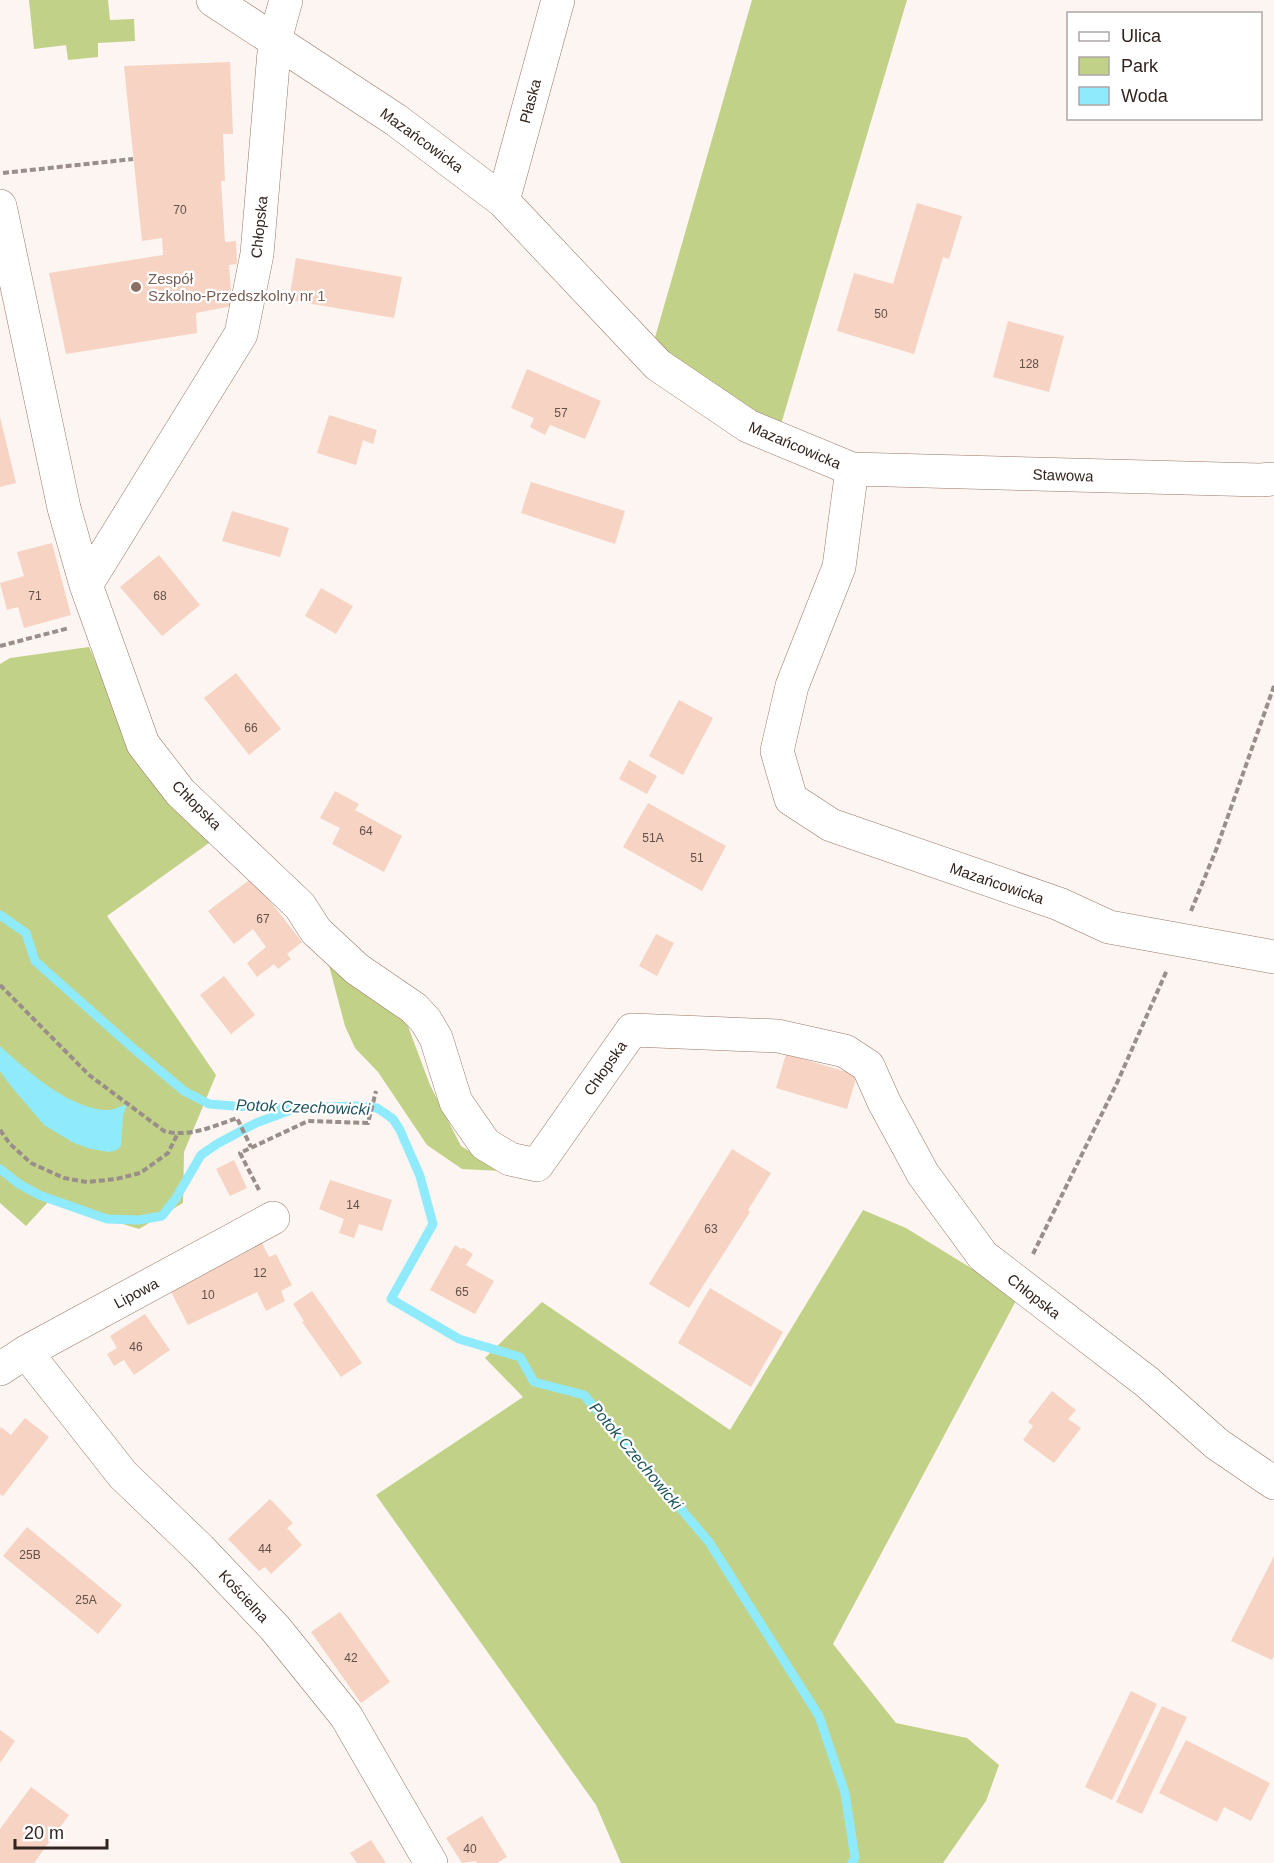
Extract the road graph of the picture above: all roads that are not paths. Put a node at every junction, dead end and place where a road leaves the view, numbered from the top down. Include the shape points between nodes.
1 (213, 0) edge
2 (286, 0) edge
3 (558, 0) edge
4 (275, 40) junction
5 (503, 201) junction
6 (0, 206) edge
7 (852, 470) junction
8 (1274, 479) edge
9 (86, 585) junction
10 (1274, 957) edge
11 (273, 1218) road end
12 (13, 1360) edge
13 (1274, 1483) edge
14 (431, 1863) edge

1 - 4 street, Mazańcowicka
2 - 4 street, Chłopska
3 - 5 street, Płaska
4 - 5 street, Mazańcowicka via 396,120
4 - 9 street, Chłopska via 257,254 241,334
5 - 7 street, Mazańcowicka via 658,365 748,426
6 - 9 street, Chłopska via 64,508
7 - 8 street, Stawowa
7 - 10 street, Mazańcowicka via 839,567 792,686 777,752 790,799 831,825 1059,904 1108,927
9 - 13 street, Chłopska via 143,744 180,792 300,906 316,931 357,969 414,1008 426,1021 436,1038 456,1102 485,1143 510,1159 537,1165 632,1030 778,1036 845,1051 868,1066 923,1174 983,1256 1148,1382 1217,1444
11 - 12 street, Lipowa
12 - 14 street, Kościelna via 275,1628 346,1716

